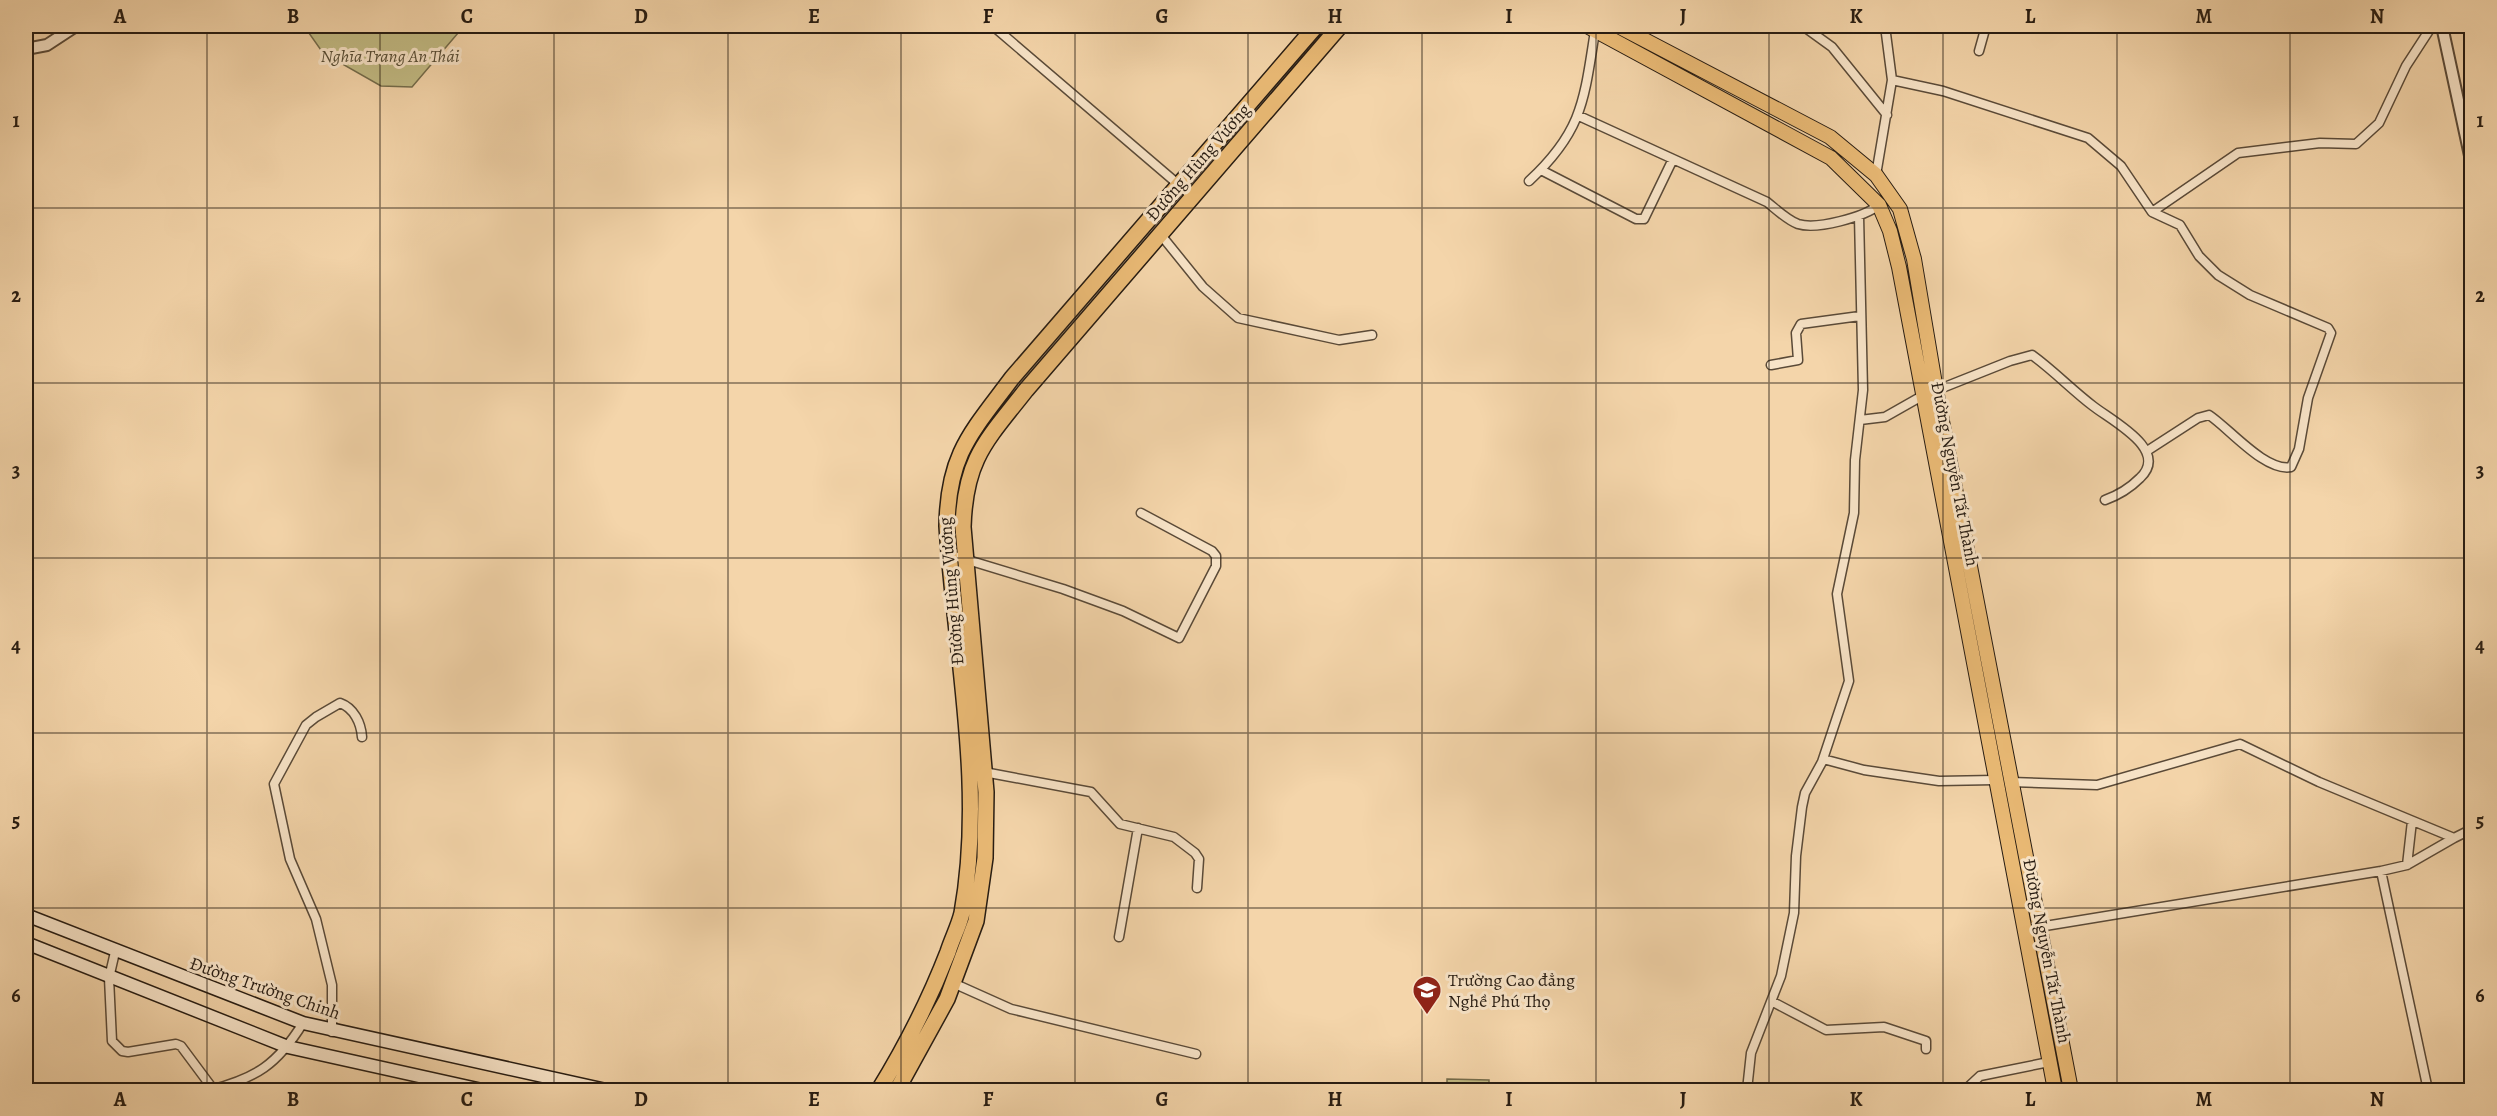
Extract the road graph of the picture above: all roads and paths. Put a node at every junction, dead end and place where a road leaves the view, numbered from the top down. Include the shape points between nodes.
1 (76, 26) edge
2 (993, 26) edge
3 (1316, 26) edge
4 (1340, 26) edge
5 (1618, 26) edge
6 (1803, 26) edge
7 (1885, 26) edge
8 (1986, 26) edge
9 (2432, 26) edge
10 (2442, 26) edge
11 (1591, 28) edge
12 (26, 49) edge
13 (1979, 51) dead end
14 (1692, 64) junction
15 (1684, 78) junction
16 (1892, 80) junction
17 (1887, 115) junction
18 (1579, 116) junction
19 (1673, 159) junction
20 (2472, 165) edge
21 (1541, 170) junction
22 (1876, 175) junction
23 (1529, 181) dead end
24 (1178, 186) junction
25 (1193, 197) junction
26 (1879, 205) junction
27 (2152, 212) junction
28 (1859, 216) junction
29 (1161, 235) junction
30 (1860, 316) junction
31 (1372, 335) dead end
32 (1771, 365) dead end
33 (1936, 390) junction
34 (1922, 396) junction
35 (1860, 420) junction
36 (2147, 452) junction
37 (2105, 500) dead end
38 (1140, 513) dead end
39 (948, 554) junction
40 (965, 561) junction
41 (362, 737) dead end
42 (1823, 759) junction
43 (984, 772) junction
44 (1995, 780) junction
45 (2011, 782) junction
46 (2412, 821) junction
47 (1138, 828) junction
48 (2472, 829) edge
49 (2454, 838) junction
50 (2407, 865) junction
51 (2381, 871) junction
52 (1197, 888) dead end
53 (26, 915) edge
54 (2039, 927) junction
55 (1119, 937) dead end
56 (26, 943) edge
57 (115, 952) junction
58 (109, 978) junction
59 (953, 982) junction
60 (1773, 1002) junction
61 (303, 1023) junction
62 (332, 1032) junction
63 (288, 1047) junction
64 (1926, 1049) dead end
65 (1196, 1053) dead end
66 (2049, 1062) junction
67 (211, 1090) edge
68 (482, 1090) edge
69 (606, 1090) edge
70 (879, 1090) edge
71 (897, 1090) edge
72 (1747, 1090) edge
73 (1965, 1090) edge
74 (2055, 1090) edge
75 (2071, 1090) edge
76 (2428, 1090) edge

1 - 12 street via 47,45
2 - 24 street
3 - 24 highway, Đường Hùng Vương
4 - 25 highway, Đường Hùng Vương
5 - 14 main road, Đường Nguyễn Tất Thành
6 - 17 street via 1832,47
7 - 16 street
8 - 13 street
9 - 27 street via 2406,66 2379,123 2356,144 2245,150 2217,165
10 - 20 street
11 - 15 main road, Đường Nguyễn Tất Thành
11 - 18 street
14 - 15 main road
14 - 22 main road, Đường Nguyễn Tất Thành via 1830,137
15 - 26 main road, Đường Nguyễn Tất Thành via 1822,151 1854,177
16 - 17 street
16 - 27 street via 1943,91 2080,134 2121,166
17 - 22 street
18 - 19 street
18 - 21 street via 1554,158
19 - 21 street via 1644,219 1636,219
19 - 28 street via 1767,202 1797,224 1807,226
21 - 23 street
22 - 33 main road, Đường Nguyễn Tất Thành via 1892,195 1906,224
24 - 25 street
24 - 39 highway, Đường Hùng Vương via 1012,378 972,431 948,486
25 - 29 highway, Đường Hùng Vương
26 - 28 street
26 - 34 main road, Đường Nguyễn Tất Thành via 1899,267
27 - 36 street via 2180,225 2199,256 2218,275 2250,295 2324,325 2331,333 2308,398 2299,449 2291,468 2283,468 2253,452 2209,415 2198,418
28 - 30 street
29 - 31 street via 1203,287 1238,318 1332,339
29 - 40 highway, Đường Hùng Vương via 1026,390 976,457 964,499
30 - 32 street via 1802,324 1796,333 1798,360
30 - 35 street
33 - 34 street
33 - 36 street via 2032,356 2121,425
33 - 45 main road, Đường Nguyễn Tất Thành
34 - 35 street via 1886,417
34 - 44 main road, Đường Nguyễn Tất Thành
35 - 42 street via 1854,513 1837,594 1849,681
36 - 37 street via 2147,472 2127,490
38 - 40 street via 1216,556 1216,566 1179,638 1123,611 1063,589
39 - 40 street
39 - 70 highway, Đường Hùng Vương via 969,788 969,857 961,916 932,993
40 - 43 highway, Đường Hùng Vương
41 - 62 street via 358,721 340,703 306,725 274,784 290,859 316,919 332,985
42 - 44 street via 1864,770 1939,781
42 - 60 street via 1802,807 1794,913
43 - 47 street via 1089,791 1120,824
43 - 59 highway, Đường Hùng Vương via 985,858 976,921
44 - 66 main road, Đường Nguyễn Tất Thành
45 - 46 street via 2097,785 2240,744
45 - 54 main road, Đường Nguyễn Tất Thành
46 - 49 street
46 - 50 street
47 - 52 street via 1174,837 1195,853 1199,859
47 - 55 street
48 - 49 street
49 - 50 street
50 - 51 street
51 - 54 street
51 - 76 street
53 - 57 main road, Đường Trường Chinh
54 - 75 main road, Đường Nguyễn Tất Thành
56 - 58 main road
57 - 58 street
57 - 61 main road, Đường Trường Chinh
58 - 63 main road
58 - 67 street via 110,1034 117,1047 129,1052 181,1046
59 - 65 street via 1011,1009
59 - 71 highway, Đường Hùng Vương
60 - 64 street via 1826,1030 1884,1027 1926,1041
60 - 72 street via 1751,1053
61 - 62 main road, Đường Trường Chinh
61 - 63 street
62 - 69 main road, Đường Trường Chinh
63 - 67 street via 248,1079
63 - 68 main road
66 - 73 street via 1980,1076
66 - 74 main road, Đường Nguyễn Tất Thành

